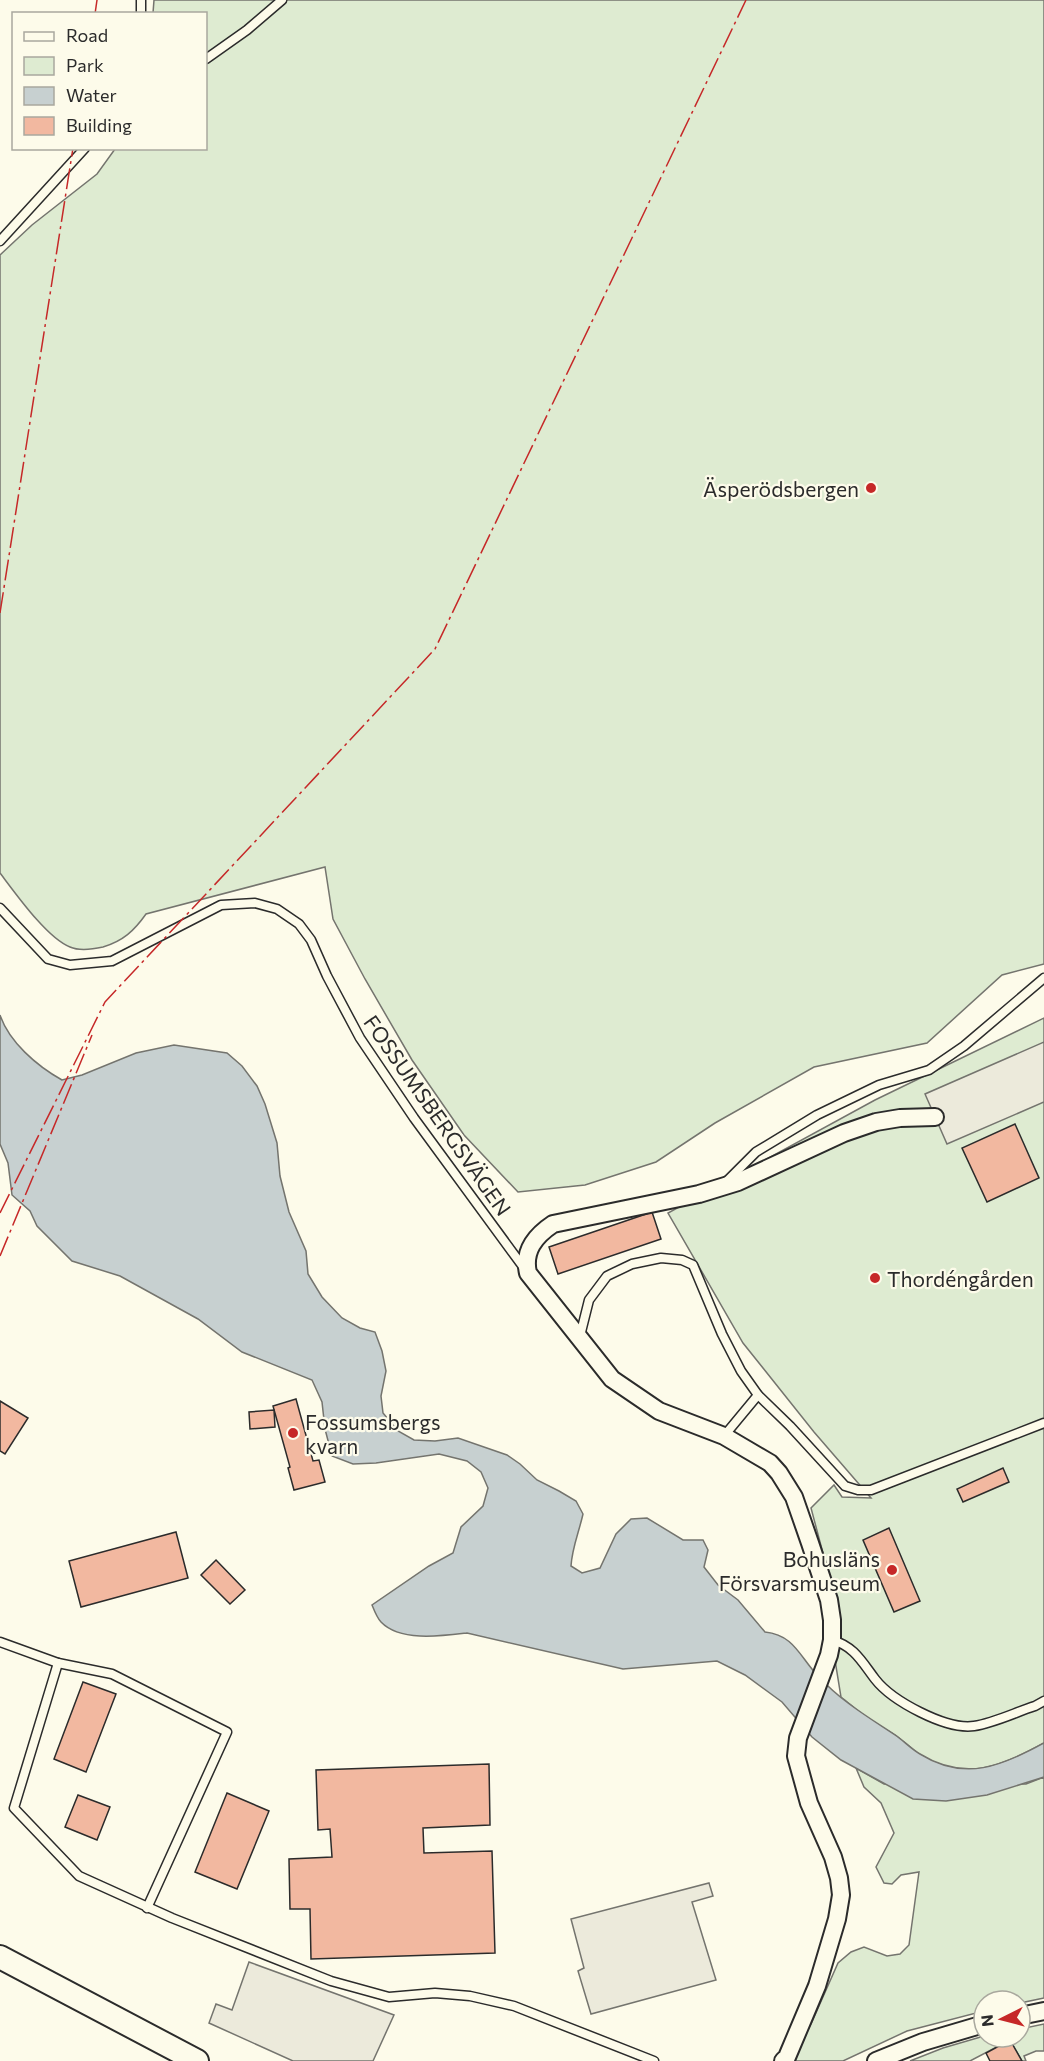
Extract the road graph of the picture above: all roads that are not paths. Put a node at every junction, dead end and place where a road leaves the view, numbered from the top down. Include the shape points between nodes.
1 (282, 0) edge
2 (207, 59) edge
3 (83, 150) edge
4 (0, 241) edge
5 (0, 908) edge
6 (1044, 978) edge
7 (935, 1117) dead end
8 (721, 1186) junction
9 (528, 1273) junction
10 (580, 1338) junction
11 (758, 1395) junction
12 (1044, 1423) edge
13 (724, 1436) junction
14 (0, 1642) edge
15 (830, 1648) junction
16 (58, 1663) junction
17 (1044, 1701) edge
18 (147, 1908) junction
19 (0, 1957) edge
20 (972, 2028) edge
21 (196, 2061) edge
22 (654, 2061) edge
23 (783, 2061) edge
24 (876, 2061) edge

1 - 2 lane
3 - 4 lane
5 - 9 lane, FOSSUMSBERGSVÄGEN via 48,959 70,965 112,961 220,905 255,903 285,914 311,940 360,1038 414,1119
6 - 8 lane via 929,1071 879,1085 817,1114 756,1152
7 - 8 street via 876,1122
8 - 9 street via 553,1224 538,1234 530,1248
9 - 10 street
10 - 11 lane via 589,1300 607,1276 660,1257 682,1260 693,1265 722,1334
10 - 13 street via 612,1378 632,1394 659,1411
11 - 12 lane via 845,1486 858,1490 871,1490
11 - 13 lane
13 - 15 street via 770,1463 794,1497 829,1600
14 - 16 lane
15 - 17 lane via 839,1642 857,1654 888,1692 951,1724 976,1726
15 - 23 street via 798,1738 796,1756 809,1803 833,1857 841,1895 817,1986
16 - 18 lane via 14,1808 79,1876
16 - 18 lane via 112,1674 226,1732
18 - 22 lane via 331,1981 389,1997 435,1993 514,2006
19 - 21 street
20 - 24 street

